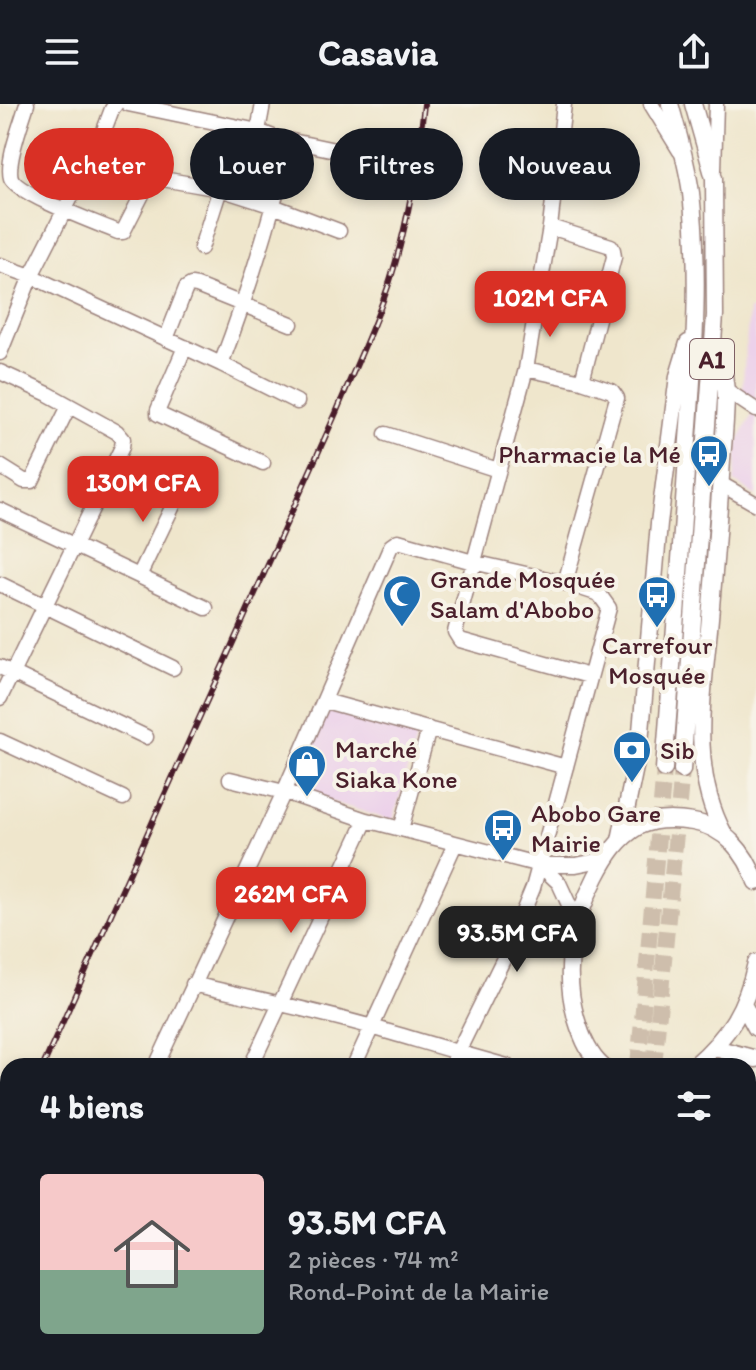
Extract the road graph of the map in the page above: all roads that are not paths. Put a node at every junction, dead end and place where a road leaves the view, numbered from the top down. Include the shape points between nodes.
1 (27, 104) edge
2 (116, 104) edge
3 (128, 104) edge
4 (263, 104) edge
5 (564, 104) edge
6 (651, 104) edge
7 (670, 104) edge
8 (693, 104) edge
9 (716, 104) edge
10 (105, 128) edge
11 (244, 128) edge
12 (259, 128) edge
13 (685, 159) junction
14 (714, 178) junction
15 (69, 200) edge
16 (139, 200) edge
17 (216, 200) edge
18 (254, 200) edge
19 (275, 200) edge
20 (273, 206) junction
21 (64, 209) junction
22 (550, 227) junction
23 (339, 231) dead end
24 (201, 248) dead end
25 (0, 265) edge
26 (31, 276) junction
27 (243, 305) junction
28 (696, 314) junction
29 (715, 315) junction
30 (291, 324) dead end
31 (166, 339) junction
32 (185, 347) junction
33 (0, 353) edge
34 (221, 364) junction
35 (526, 369) junction
36 (0, 372) edge
37 (582, 381) junction
38 (726, 390) junction
39 (297, 402) dead end
40 (69, 406) junction
41 (756, 410) edge
42 (386, 434) dead end
43 (263, 463) dead end
44 (0, 466) edge
45 (498, 470) junction
46 (721, 484) junction
47 (182, 487) dead end
48 (756, 504) edge
49 (0, 510) edge
50 (74, 546) junction
51 (473, 562) junction
52 (139, 576) junction
53 (565, 583) junction
54 (0, 584) edge
55 (44, 606) junction
56 (206, 608) dead end
57 (173, 668) dead end
58 (6, 670) edge
59 (589, 676) junction
60 (0, 698) edge
61 (325, 701) junction
62 (429, 729) junction
63 (146, 737) dead end
64 (0, 741) edge
65 (566, 767) junction
66 (664, 769) tunnel mouth
67 (682, 770) tunnel mouth
68 (230, 779) dead end
69 (284, 792) junction
70 (123, 798) dead end
71 (366, 820) junction
72 (401, 829) junction
73 (724, 834) junction
74 (620, 840) junction
75 (455, 844) junction
76 (606, 859) junction
77 (540, 865) junction
78 (755, 879) edge
79 (577, 922) junction
80 (756, 963) edge
81 (193, 984) junction
82 (280, 1003) junction
83 (744, 1006) junction
84 (372, 1027) junction
85 (756, 1028) edge
86 (715, 1048) junction
87 (160, 1058) edge
88 (255, 1058) edge
89 (358, 1058) edge
90 (449, 1058) edge
91 (455, 1058) edge
92 (595, 1058) edge
93 (703, 1058) edge
94 (752, 1058) edge

1 - 21 street via 10,163 12,179
2 - 10 street
3 - 11 street
4 - 12 street
5 - 22 street
6 - 13 street
7 - 13 main road, A1
8 - 14 main road, A1
9 - 14 street
13 - 28 main road, A1 via 695,238
14 - 29 main road, A1
15 - 21 street
16 - 21 street via 123,232
17 - 24 street
18 - 20 street
19 - 20 street
20 - 23 street
20 - 27 street
21 - 26 street
22 - 35 street
22 - 37 street via 613,250
25 - 26 street
26 - 31 street
26 - 33 street
27 - 30 street
27 - 31 street via 191,285
27 - 34 street
28 - 66 main road, A1
28 - 74 main road via 678,376 640,743
29 - 38 main road
29 - 67 main road, A1
31 - 32 street
32 - 34 street
32 - 43 street via 158,414
34 - 39 street
35 - 37 street
35 - 45 street
36 - 40 street
37 - 53 street via 612,391 617,398
38 - 41 street
38 - 46 main road
40 - 44 street via 32,481
40 - 50 street via 123,439
42 - 45 street
45 - 51 street
46 - 48 street
46 - 73 main road via 700,727 709,800
47 - 52 street
49 - 50 street
50 - 52 street
50 - 55 street
51 - 53 street
51 - 59 street via 455,632 460,640
51 - 61 street via 394,543
52 - 56 street
53 - 59 street via 599,594 609,608
54 - 55 street
55 - 57 street
55 - 58 street
58 - 60 street
58 - 63 street
59 - 65 street
61 - 62 street
61 - 69 street
62 - 65 street
62 - 72 street
64 - 70 street
65 - 77 street
68 - 69 street
69 - 71 street
69 - 81 street
71 - 72 street
71 - 82 street
72 - 75 street
73 - 74 main road via 703,824 669,820 641,825
73 - 78 main road
74 - 76 main road
75 - 77 street
75 - 84 street
76 - 77 street
76 - 79 main road
77 - 79 street via 559,883
77 - 91 street via 503,960
79 - 92 main road via 569,966 572,1005
80 - 83 main road
81 - 82 street
81 - 87 street
82 - 84 street
82 - 88 street
83 - 85 main road
83 - 86 main road
84 - 89 street
84 - 90 street
86 - 93 main road
86 - 94 main road

